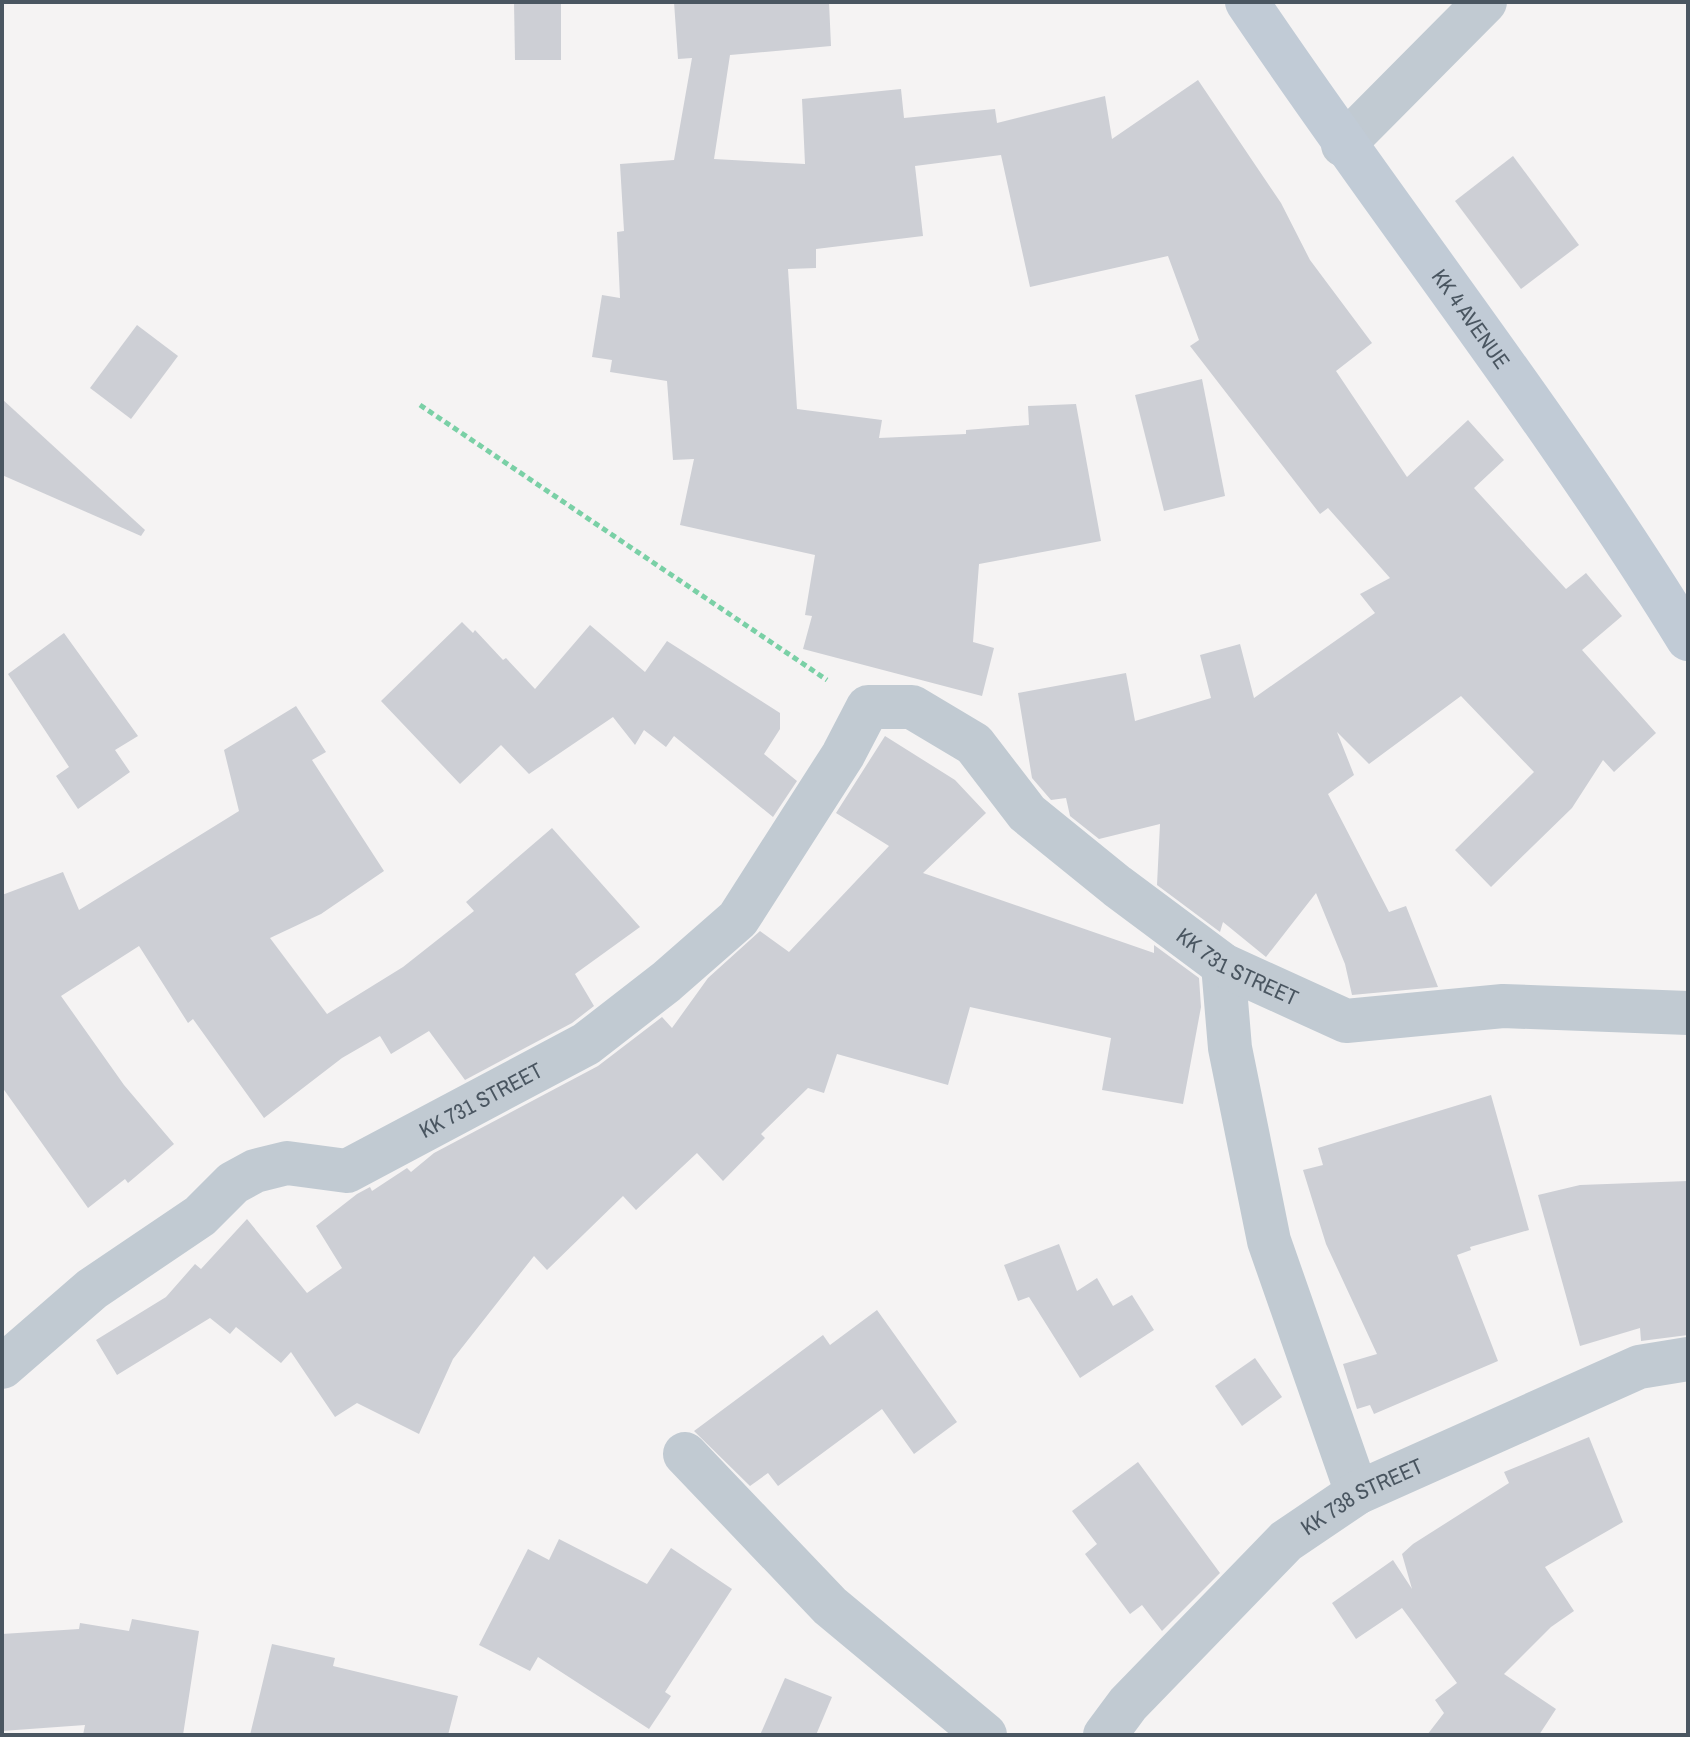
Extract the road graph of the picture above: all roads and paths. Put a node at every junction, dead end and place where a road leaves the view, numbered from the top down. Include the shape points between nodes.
1 (1247, 2) edge
2 (1485, 2) edge
3 (1343, 145) junction
4 (420, 405) dead end
5 (1688, 639) edge
6 (868, 707) junction
7 (1223, 965) junction
8 (1688, 1013) edge
9 (1688, 1359) edge
10 (2, 1367) edge
11 (685, 1454) dead end
12 (1357, 1493) junction
13 (985, 1735) edge
14 (1105, 1735) edge

1 - 3 main road, KK 4 AVENUE
2 - 3 street
3 - 5 main road, KK 4 AVENUE via 1493,349
4 - 6 path
6 - 7 street, KK 731 STREET via 912,707 974,744 1027,813
6 - 10 street, KK 731 STREET via 738,919 586,1044 347,1171 287,1163 233,1183 200,1216 92,1289
7 - 8 street, KK 731 STREET via 1346,1021 1503,1006
7 - 12 street via 1230,1048 1269,1241
9 - 12 street, KK 738 STREET via 1639,1367
11 - 13 street via 830,1606
12 - 14 street, KK 738 STREET via 1286,1541 1128,1704

